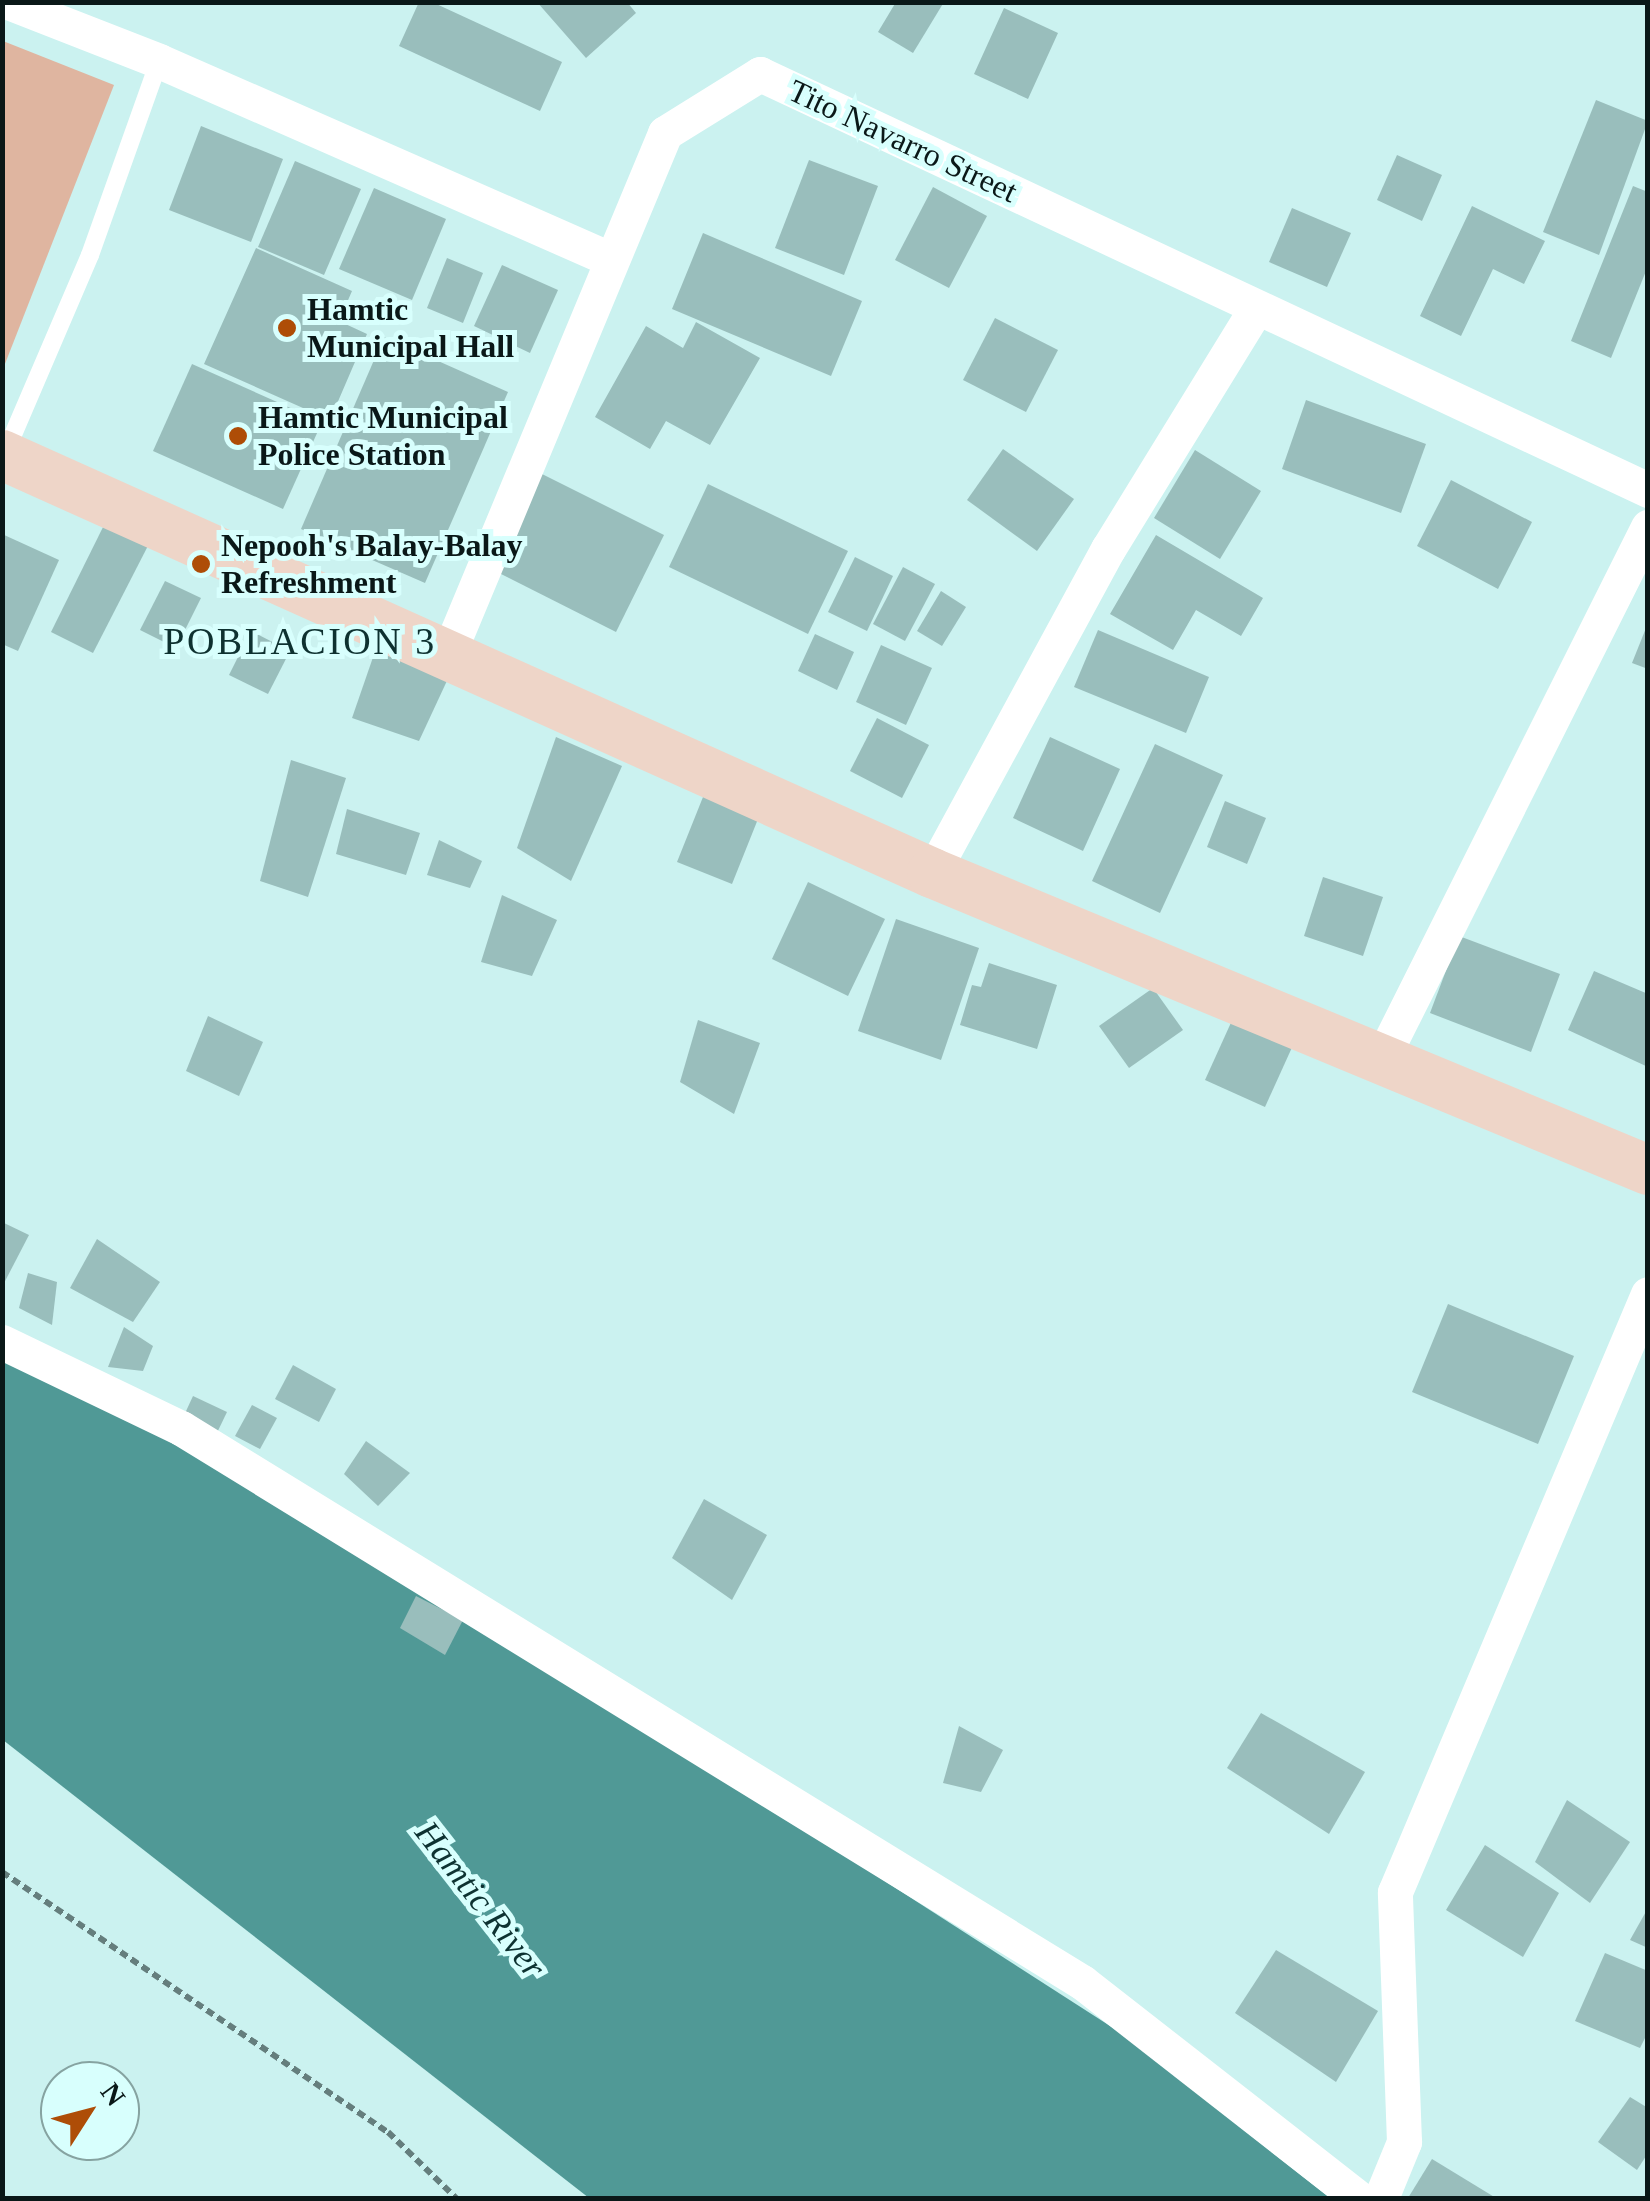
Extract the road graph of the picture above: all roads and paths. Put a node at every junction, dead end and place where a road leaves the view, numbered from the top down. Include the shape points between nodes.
1 (8, 2) edge
2 (159, 61) junction
3 (611, 259) junction
4 (1256, 308) junction
5 (3, 456) edge
6 (1648, 490) edge
7 (1648, 527) edge
8 (449, 652) junction
9 (932, 873) junction
10 (1383, 1056) junction
11 (1648, 1170) edge
12 (1648, 1294) edge
13 (2, 1342) edge
14 (2, 1872) edge
15 (456, 2198) edge
16 (1358, 2198) edge
17 (1381, 2198) edge

1 - 2 street
2 - 3 street
2 - 5 lane via 90,256
3 - 4 street, Tito Navarro Street via 664,133 760,74
3 - 8 street
4 - 6 street, Tito Navarro Street
4 - 9 street via 1108,549
5 - 8 main road
7 - 10 street
8 - 9 main road
9 - 10 main road
10 - 11 main road
12 - 17 street via 1394,1892 1404,2142
13 - 16 street via 230,1457 1082,1982
14 - 15 path via 388,2132

